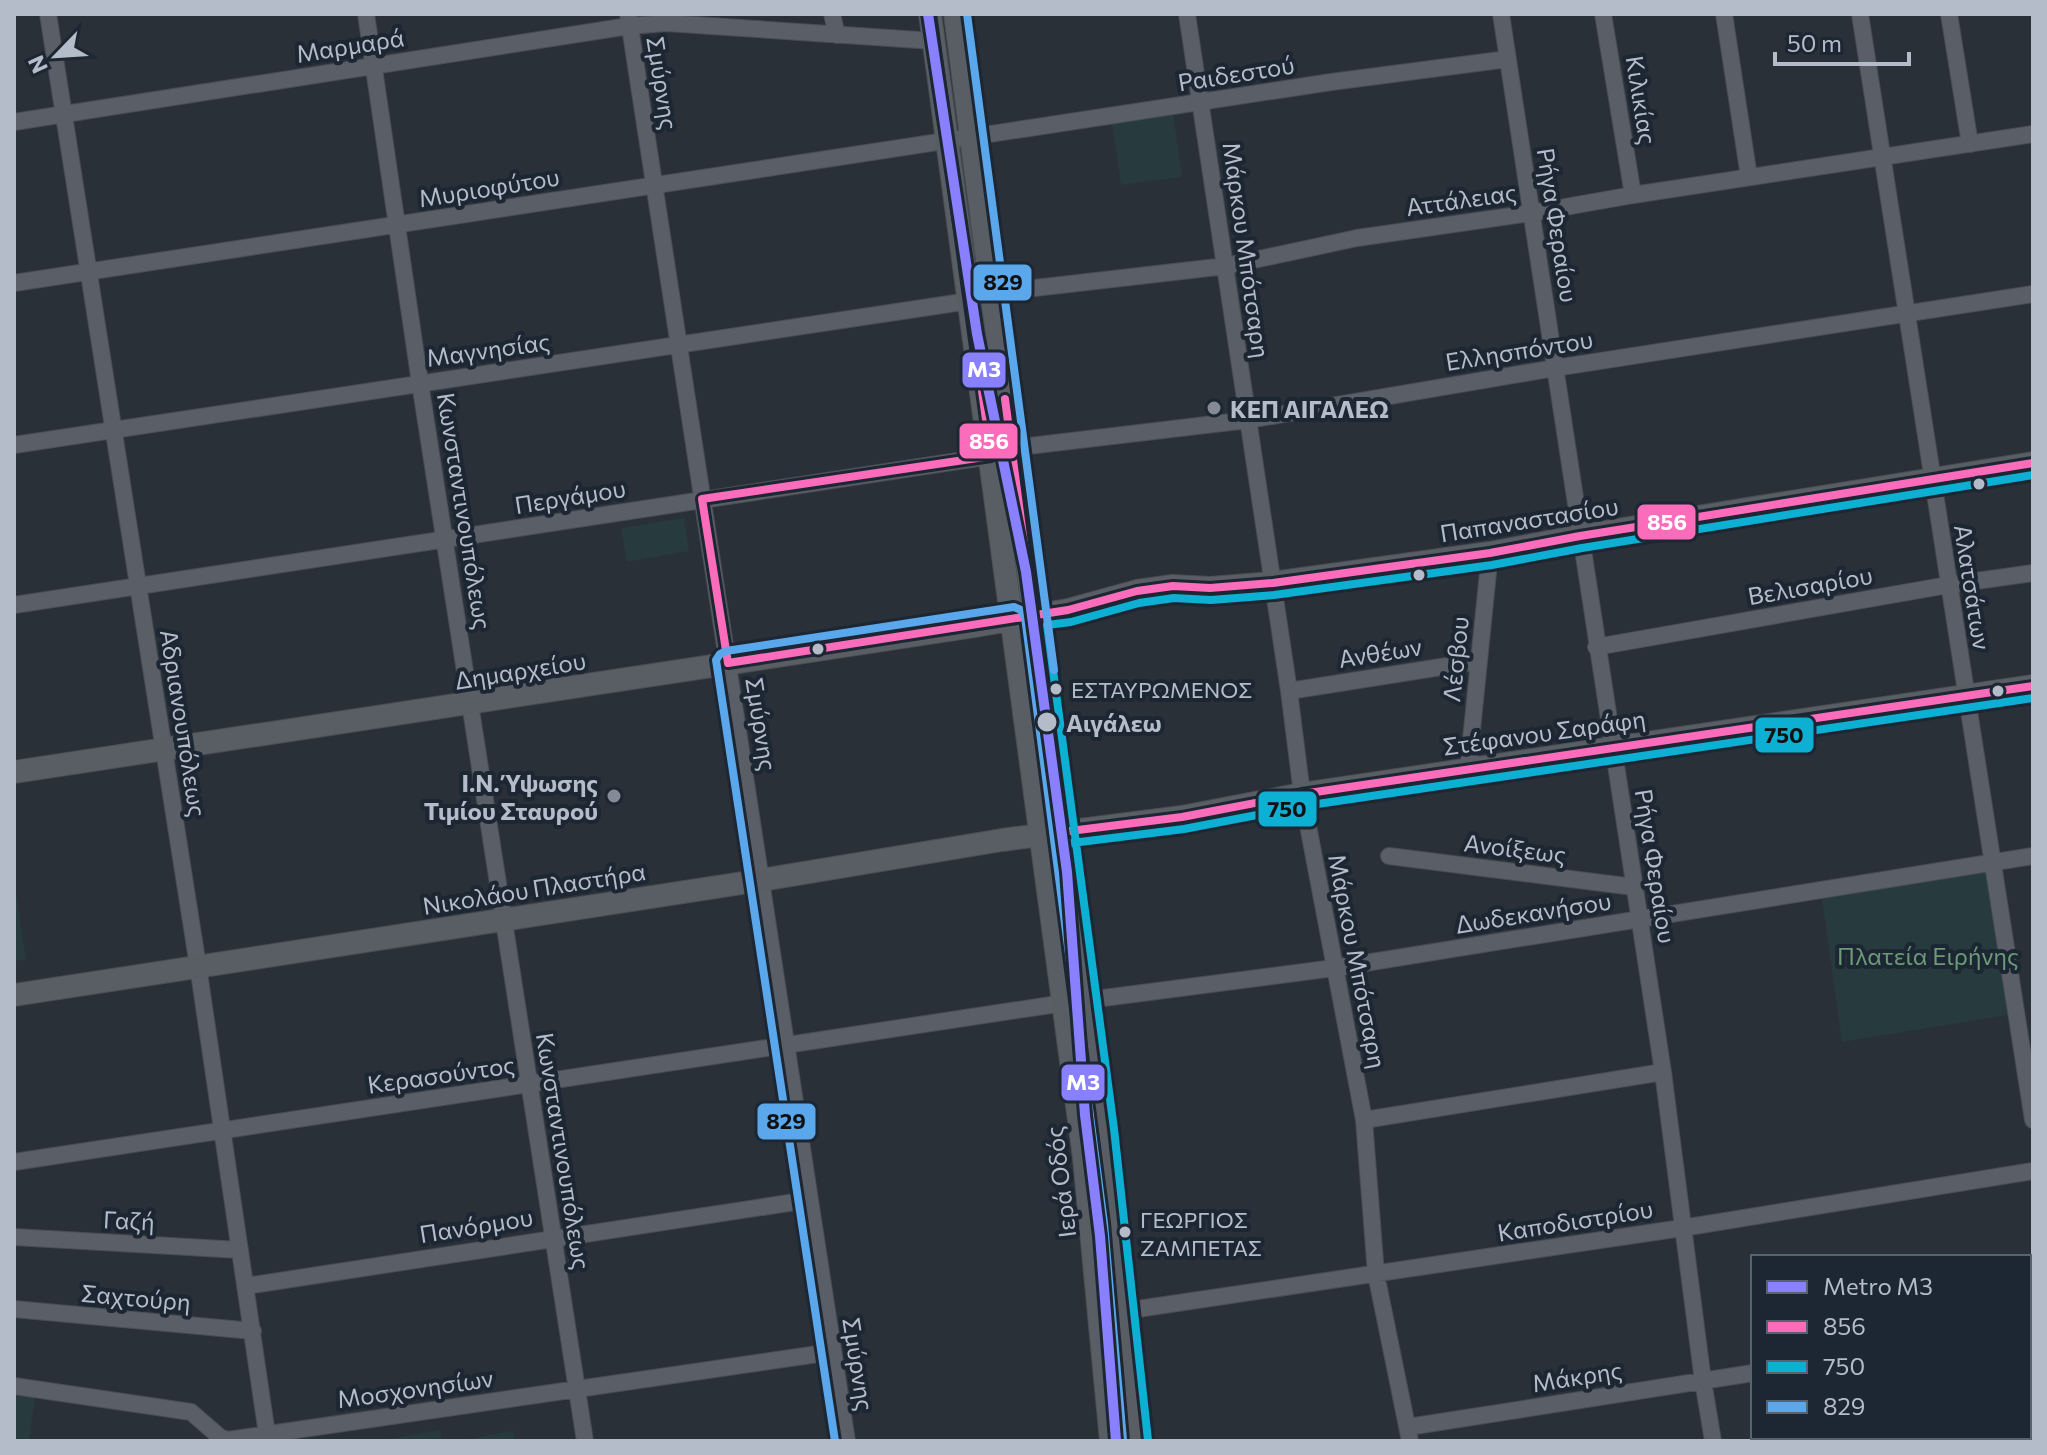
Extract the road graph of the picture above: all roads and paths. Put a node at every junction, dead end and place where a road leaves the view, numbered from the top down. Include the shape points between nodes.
1 (48, 14) edge
2 (366, 14) edge
3 (832, 14) edge
4 (930, 14) edge
5 (955, 14) edge
6 (1187, 14) edge
7 (1501, 14) edge
8 (1603, 14) edge
9 (1724, 14) edge
10 (1860, 14) edge
11 (1949, 14) edge
12 (628, 20) edge
13 (760, 21) edge
14 (837, 35) junction
15 (934, 41) junction
16 (1508, 59) junction
17 (374, 66) junction
18 (1202, 104) junction
19 (63, 114) junction
20 (14, 122) edge
21 (2033, 134) edge
22 (972, 137) junction
23 (947, 140) junction
24 (1970, 144) junction
25 (1882, 157) junction
26 (1749, 177) junction
27 (656, 187) junction
28 (1633, 195) junction
29 (1531, 213) junction
30 (396, 225) junction
31 (1226, 266) junction
32 (89, 273) junction
33 (14, 283) edge
34 (2033, 294) edge
35 (980, 297) junction
36 (1906, 313) junction
37 (679, 344) junction
38 (1555, 368) junction
39 (420, 383) junction
40 (1248, 420) junction
41 (114, 431) junction
42 (14, 445) edge
43 (1002, 452) junction
44 (2033, 463) edge
45 (1931, 479) junction
46 (702, 499) junction
47 (1580, 536) junction
48 (445, 541) junction
49 (1490, 553) junction
50 (2033, 573) edge
51 (1273, 583) junction
52 (1948, 585) junction
53 (139, 587) junction
54 (14, 605) edge
55 (1024, 617) junction
56 (1596, 647) junction
57 (1479, 661) junction
58 (728, 663) junction
59 (2033, 686) edge
60 (1289, 691) junction
61 (1965, 695) junction
62 (471, 704) junction
63 (164, 748) junction
64 (1614, 748) junction
65 (1468, 769) junction
66 (14, 772) edge
67 (1302, 794) junction
68 (1052, 834) junction
69 (1389, 856) dead end
70 (2033, 856) edge
71 (1994, 862) junction
72 (762, 880) junction
73 (1634, 887) junction
74 (504, 919) junction
75 (1640, 919) junction
76 (198, 966) junction
77 (1334, 968) junction
78 (14, 995) edge
79 (1088, 1000) junction
80 (1064, 1003) junction
81 (2025, 1017) edge
82 (787, 1044) junction
83 (1663, 1072) junction
84 (529, 1085) junction
85 (1364, 1120) junction
86 (2033, 1120) edge
87 (222, 1130) junction
88 (14, 1162) edge
89 (2033, 1171) edge
90 (808, 1200) junction
91 (1682, 1228) junction
92 (14, 1237) edge
93 (552, 1237) junction
94 (240, 1250) junction
95 (1376, 1274) junction
96 (246, 1286) junction
97 (14, 1309) edge
98 (1124, 1311) junction
99 (253, 1331) junction
100 (832, 1352) junction
101 (1751, 1373) edge
102 (1703, 1381) junction
103 (14, 1386) edge
104 (577, 1390) junction
105 (1409, 1434) edge
106 (268, 1437) edge
107 (585, 1441) edge
108 (847, 1441) edge
109 (1111, 1441) edge
110 (1136, 1441) edge
111 (1713, 1441) edge

1 - 19 street, Αδριανουπόλεως
2 - 17 street, Κωνσταντινουπόλεως
3 - 14 street
4 - 15 street, Ιερά Οδός
5 - 22 street, Ιερά Οδός
6 - 18 street, Μάρκου Μπότσαρη
7 - 16 street, Ρήγα Φεραίου
8 - 28 street, Κιλικίας
9 - 26 street
10 - 25 street, Αλατσάτων
11 - 24 street
12 - 13 street, Μαρμαρά
12 - 17 street, Μαρμαρά
12 - 27 street, Σμύρνης
13 - 14 street, Μαρμαρά
14 - 15 street, Μαρμαρά
15 - 23 street, Ιερά Οδός
16 - 18 street, Ραιδεστού
16 - 29 street, Ρήγα Φεραίου
17 - 19 street, Μαρμαρά
17 - 30 street, Κωνσταντινουπόλεως
18 - 22 street, Ραιδεστού
18 - 31 street, Μάρκου Μπότσαρη
19 - 20 street, Μαρμαρά
19 - 32 street, Αδριανουπόλεως
21 - 24 street, Αττάλειας
22 - 23 street, Μυριοφύτου
22 - 35 street, Ιερά Οδός
23 - 27 street, Μυριοφύτου
23 - 35 street, Ιερά Οδός
24 - 25 street, Αττάλειας
25 - 26 street, Αττάλειας
25 - 36 street, Αλατσάτων
26 - 28 street, Αττάλειας
27 - 30 street, Μυριοφύτου
27 - 37 street, Σμύρνης
28 - 29 street, Αττάλειας
29 - 31 street, Αττάλειας via 1357,238
29 - 38 street, Ρήγα Φεραίου
30 - 32 street, Μυριοφύτου
30 - 39 street, Κωνσταντινουπόλεως
31 - 35 street, Αττάλειας
31 - 40 street, Μάρκου Μπότσαρη
32 - 33 street, Μυριοφύτου
32 - 41 street, Αδριανουπόλεως
34 - 36 street, Ελλησπόντου
35 - 37 street, Μαγνησίας
35 - 43 street, Ιερά Οδός
36 - 38 street, Ελλησπόντου
36 - 45 street, Αλατσάτων
37 - 39 street, Μαγνησίας
37 - 46 street, Σμύρνης
38 - 40 street, Ελλησπόντου
38 - 47 street, Ρήγα Φεραίου
39 - 41 street, Μαγνησίας
39 - 48 street, Κωνσταντινουπόλεως
40 - 43 street, Ελλησπόντου
40 - 51 street, Μάρκου Μπότσαρη
41 - 42 street, Μαγνησίας
41 - 53 street, Αδριανουπόλεως
43 - 46 street, Περγάμου
43 - 55 street, Ιερά Οδός
44 - 45 street, Παπαναστασίου
45 - 47 street, Παπαναστασίου
45 - 52 street, Αλατσάτων
46 - 48 street, Περγάμου
46 - 58 street, Σμύρνης
47 - 49 street, Παπαναστασίου
47 - 56 street, Ρήγα Φεραίου
48 - 53 street, Περγάμου
48 - 62 street, Κωνσταντινουπόλεως
49 - 51 street, Παπαναστασίου
49 - 57 street, Λέσβου
50 - 52 street, Βελισαρίου
51 - 55 street, Παπαναστασίου via 1159,587
51 - 60 street, Μάρκου Μπότσαρη
52 - 56 street, Βελισαρίου
52 - 61 street, Αλατσάτων
53 - 54 street, Περγάμου
53 - 63 street, Αδριανουπόλεως
55 - 58 street, Δημαρχείου
55 - 68 street, Ιερά Οδός
56 - 64 street, Ρήγα Φεραίου
57 - 60 street, Ανθέων
57 - 65 street, Λέσβου
58 - 62 street, Δημαρχείου
58 - 72 street, Σμύρνης
59 - 61 street, Στέφανου Σαράφη
60 - 67 street, Μάρκου Μπότσαρη
61 - 64 street, Στέφανου Σαράφη
61 - 71 street, Αλατσάτων
62 - 63 street, Δημαρχείου
62 - 74 street, Κωνσταντινουπόλεως
63 - 66 street, Δημαρχείου
63 - 76 street, Αδριανουπόλεως
64 - 65 street, Στέφανου Σαράφη
64 - 73 street, Ρήγα Φεραίου
65 - 67 street, Στέφανου Σαράφη
67 - 68 street, Στέφανου Σαράφη
67 - 77 street, Μάρκου Μπότσαρη
68 - 72 street, Νικολάου Πλαστήρα
68 - 79 street, Ιερά Οδός
68 - 80 street, Ιερά Οδός
69 - 73 street, Ανοίξεως
70 - 71 street, Δωδεκανήσου
71 - 75 street, Δωδεκανήσου
71 - 81 street, Αλατσάτων
72 - 74 street, Νικολάου Πλαστήρα
72 - 82 street, Σμύρνης
73 - 75 street, Ρήγα Φεραίου
74 - 76 street, Νικολάου Πλαστήρα
74 - 84 street, Κωνσταντινουπόλεως
75 - 77 street, Δωδεκανήσου
75 - 83 street, Ρήγα Φεραίου
76 - 78 street, Νικολάου Πλαστήρα
76 - 87 street, Αδριανουπόλεως
77 - 79 street, Δωδεκανήσου
77 - 85 street, Μάρκου Μπότσαρη
79 - 98 street, Ιερά Οδός
80 - 82 street, Κερασούντος
80 - 109 street, Ιερά Οδός via 1092,1225
81 - 86 street, Αλατσάτων
82 - 84 street, Κερασούντος
82 - 90 street, Σμύρνης
83 - 85 street
83 - 91 street, Ρήγα Φεραίου
84 - 87 street, Κερασούντος
84 - 93 street, Κωνσταντινουπόλεως
85 - 95 street, Μάρκου Μπότσαρη
87 - 88 street, Κερασούντος
87 - 94 street, Αδριανουπόλεως
89 - 91 street, Καποδιστρίου
90 - 93 street, Πανόρμου
90 - 100 street, Σμύρνης
91 - 95 street, Καποδιστρίου
91 - 102 street, Ρήγα Φεραίου
92 - 94 street, Γαζή
93 - 96 street, Πανόρμου
93 - 104 street, Κωνσταντινουπόλεως
94 - 96 street, Αδριανουπόλεως
95 - 98 street, Καποδιστρίου
95 - 105 street, Μάρκου Μπότσαρη
96 - 99 street, Αδριανουπόλεως
97 - 99 street, Σαχτούρη
98 - 110 street, Ιερά Οδός
99 - 106 street, Αδριανουπόλεως
100 - 104 street, Μοσχονησίων
100 - 108 street, Σμύρνης
101 - 102 street, Μάκρης
102 - 105 street, Μάκρης
102 - 111 street, Ρήγα Φεραίου
103 - 106 street, Μοσχονησίων via 191,1412 228,1440
104 - 106 street, Μοσχονησίων
104 - 107 street, Κωνσταντινουπόλεως

